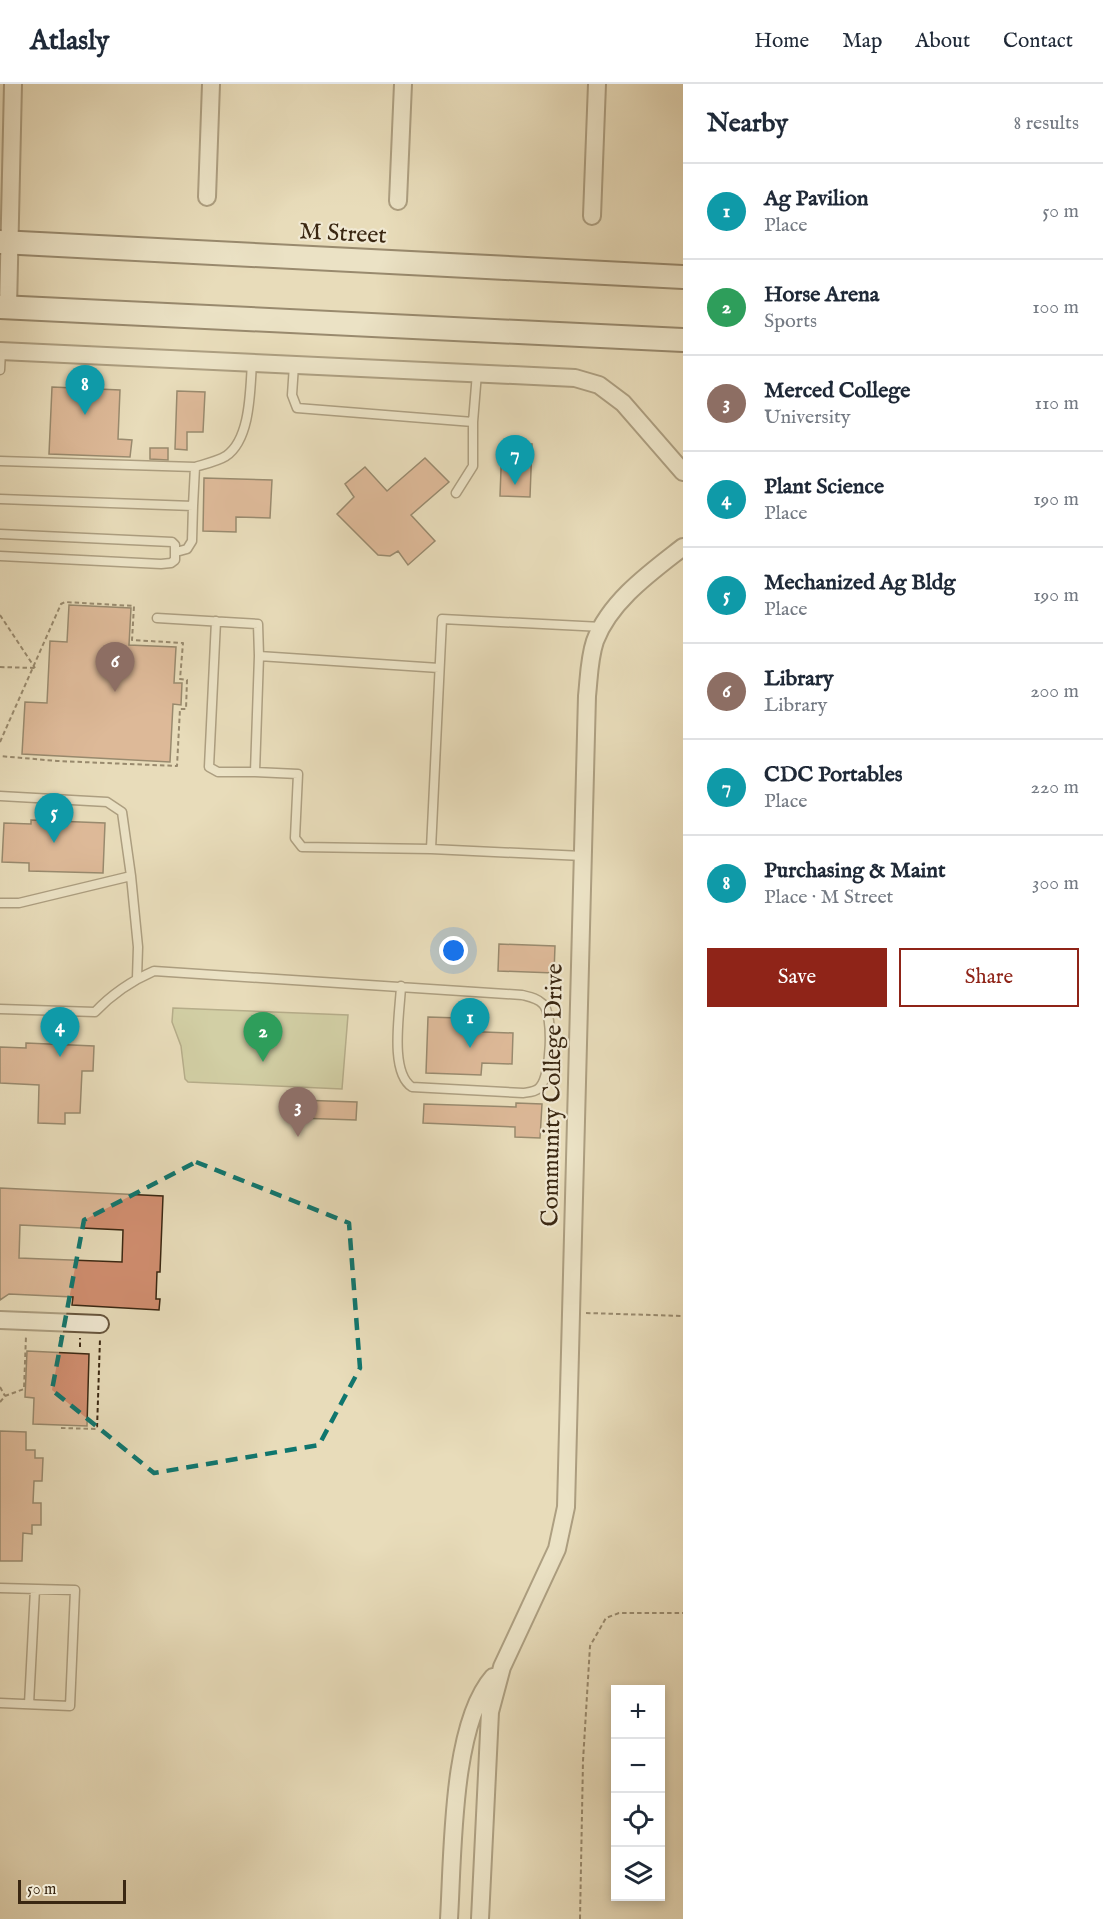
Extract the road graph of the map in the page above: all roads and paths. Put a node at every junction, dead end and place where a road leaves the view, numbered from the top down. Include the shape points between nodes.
1 (14, 84) edge
2 (211, 84) edge
3 (403, 84) edge
4 (597, 84) edge
5 (207, 197) dead end
6 (398, 201) dead end
7 (592, 216) dead end
8 (5, 242) edge
9 (683, 277) edge
10 (4, 308) edge
11 (683, 340) edge
12 (1, 351) edge
13 (252, 363) junction
14 (294, 365) junction
15 (0, 370) edge
16 (477, 373) junction
17 (473, 422) junction
18 (0, 461) edge
19 (195, 467) junction
20 (683, 472) edge
21 (456, 493) dead end
22 (0, 499) edge
23 (193, 506) junction
24 (0, 534) edge
25 (683, 547) edge
26 (176, 552) junction
27 (0, 556) edge
28 (0, 615) edge
29 (158, 618) dead end
30 (216, 621) junction
31 (603, 627) junction
32 (259, 656) junction
33 (0, 667) edge
34 (35, 668) junction
35 (440, 668) junction
36 (0, 742) edge
37 (0, 756) edge
38 (255, 772) junction
39 (0, 796) edge
40 (431, 849) junction
41 (583, 856) junction
42 (131, 876) junction
43 (0, 903) edge
44 (137, 978) junction
45 (401, 986) junction
46 (0, 1009) edge
47 (571, 1312) junction
48 (683, 1316) edge
49 (0, 1320) edge
50 (27, 1321) junction
51 (100, 1324) joint
52 (0, 1387) edge
53 (3, 1397) edge
54 (0, 1402) edge
55 (61, 1428) dead end
56 (0, 1588) edge
57 (35, 1589) junction
58 (683, 1613) edge
59 (502, 1667) junction
60 (0, 1703) edge
61 (29, 1704) junction
62 (450, 1919) edge
63 (480, 1919) edge
64 (580, 1919) edge

1 - 8 street
2 - 5 street
3 - 6 street
4 - 7 street
8 - 9 street, M Street
8 - 10 street
10 - 11 street
12 - 13 street
12 - 15 lane
13 - 14 street
13 - 19 lane via 248,415 238,442 227,456
14 - 16 street
14 - 17 lane via 292,394 297,408
16 - 17 lane
16 - 20 street via 575,378 599,385 623,403
17 - 21 lane via 473,466
18 - 19 lane
19 - 23 lane
22 - 23 lane
23 - 26 lane via 192,541 187,549
24 - 26 lane via 172,542
25 - 31 street, Community College Drive via 642,579
26 - 27 lane via 175,560 161,564
28 - 34 path
29 - 30 lane
30 - 32 lane via 258,624
30 - 38 lane via 209,766 218,772
31 - 35 lane via 442,619
31 - 41 street, Community College Drive via 591,657 587,696
32 - 35 lane
32 - 38 lane
33 - 34 path
34 - 36 path
34 - 37 path via 61,604 134,606 132,640 183,643 180,679 187,680 186,709 180,709 177,766
35 - 40 lane
38 - 40 lane via 298,774 294,838 302,847
39 - 42 lane via 107,802 122,812
40 - 41 lane
41 - 47 street, Community College Drive
42 - 43 lane via 19,903
42 - 44 lane
44 - 45 lane via 154,971
44 - 46 lane via 95,1012
45 - 45 lane via 398,1056 403,1078 412,1087 523,1093 536,1091 544,1081 550,1023 546,1008 534,998
47 - 48 path
47 - 59 street, Community College Drive via 566,1507 562,1531
49 - 50 street
50 - 51 street
50 - 53 path via 24,1389
51 - 55 path via 97,1429
52 - 53 path
53 - 54 path
56 - 57 lane
57 - 61 lane
57 - 61 lane via 75,1590 70,1706
58 - 64 path via 619,1613 606,1618 590,1646
59 - 62 street, Community College Drive via 490,1680 472,1716 461,1751
59 - 63 street, Community College Drive via 490,1712
60 - 61 lane

